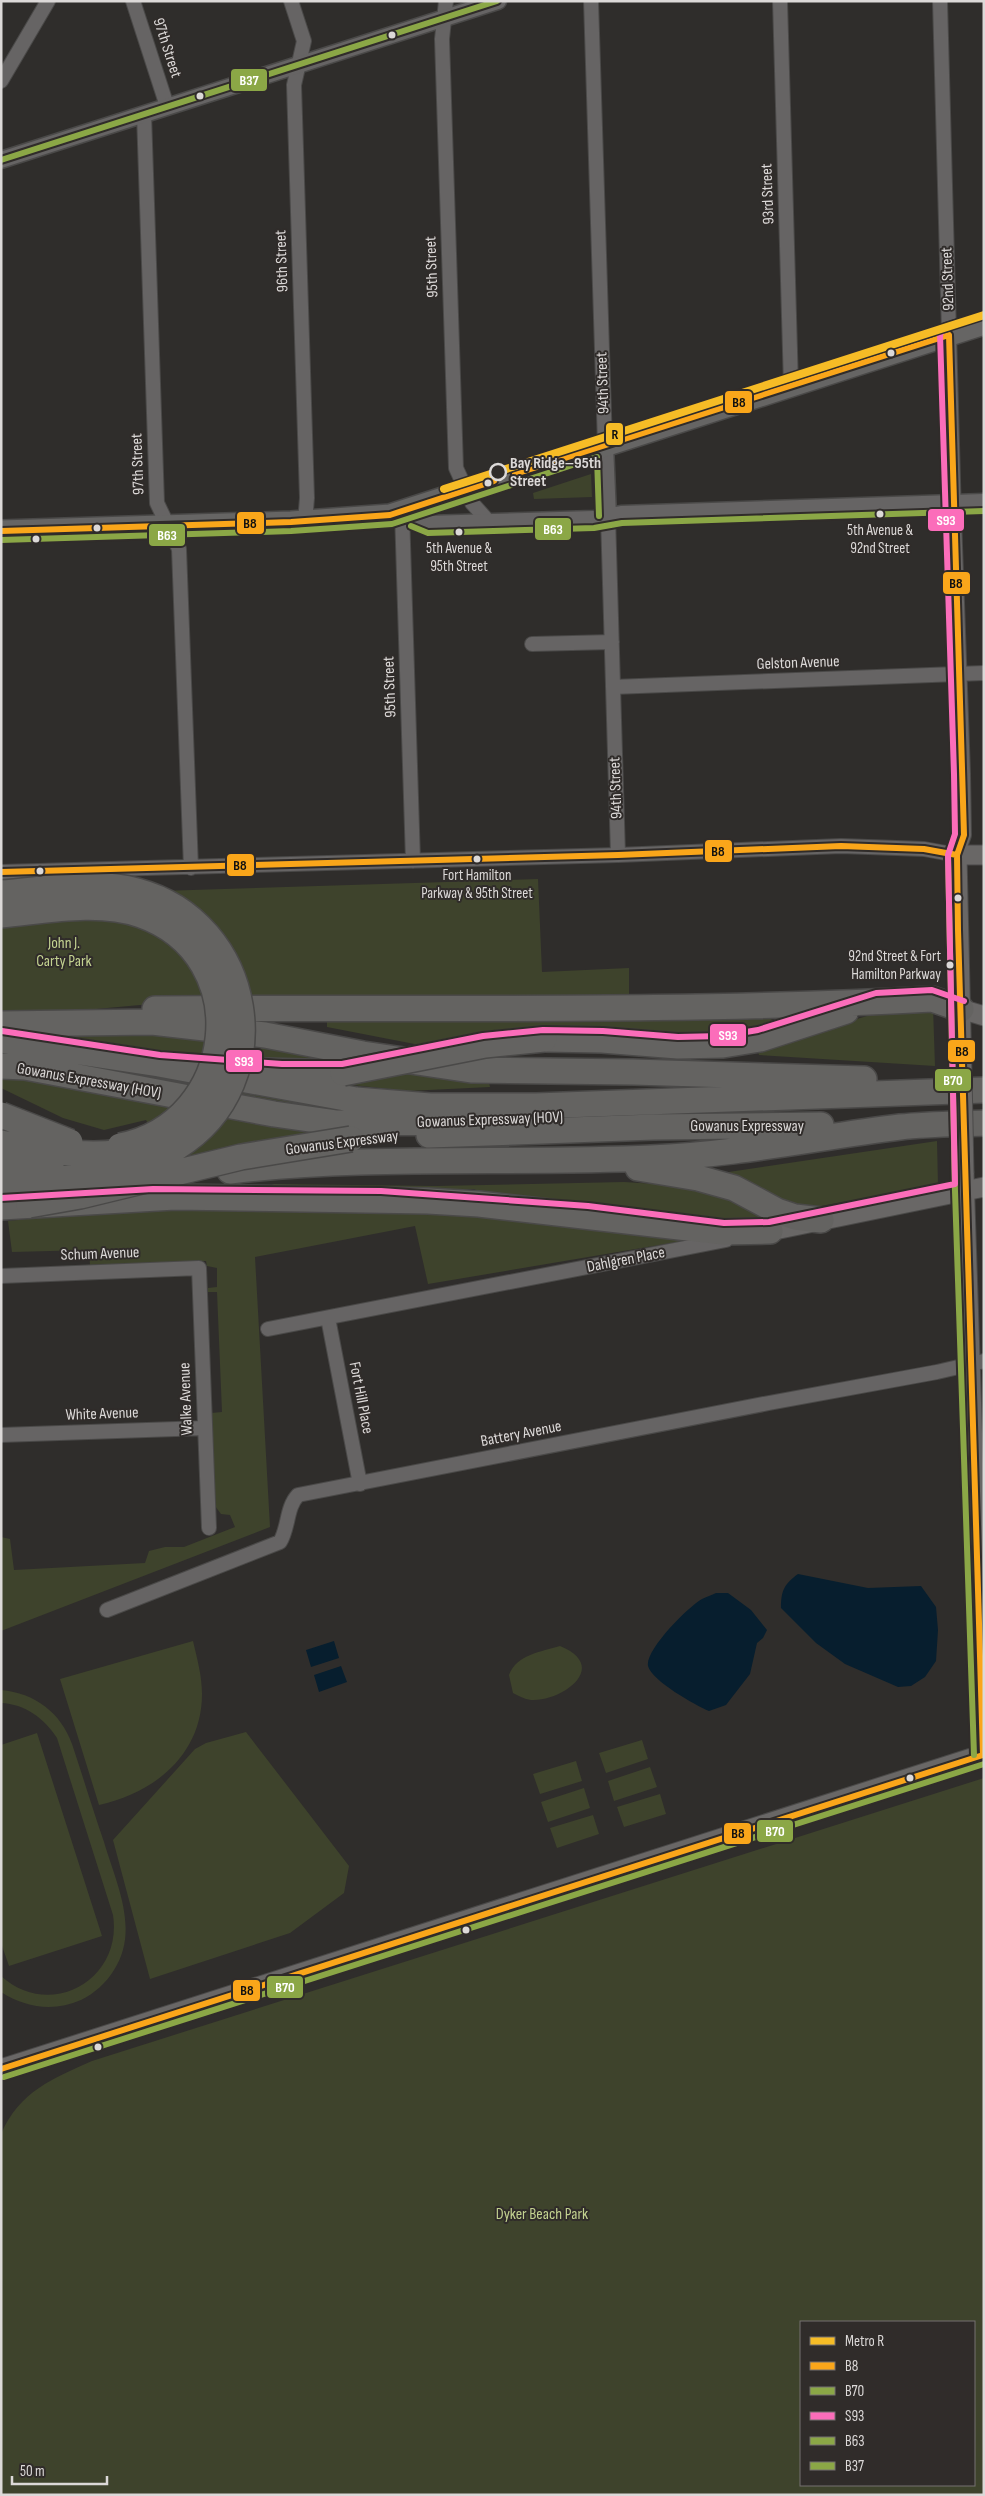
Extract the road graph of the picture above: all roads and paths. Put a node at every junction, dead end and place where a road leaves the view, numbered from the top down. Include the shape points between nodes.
1 (48, 1) edge
2 (133, 1) edge
3 (291, 1) edge
4 (446, 1) edge
5 (498, 1) edge
6 (591, 1) edge
7 (780, 1) edge
8 (940, 1) edge
9 (444, 18) junction
10 (298, 65) junction
11 (3, 75) edge
12 (167, 106) junction
13 (144, 114) junction
14 (1, 160) edge
15 (984, 324) edge
16 (949, 335) junction
17 (791, 386) junction
18 (605, 445) junction
19 (465, 490) junction
20 (984, 502) edge
21 (953, 503) junction
22 (402, 512) junction
23 (608, 516) junction
24 (304, 522) junction
25 (489, 522) junction
26 (168, 526) junction
27 (1, 531) edge
28 (612, 642) junction
29 (532, 644) dead end
30 (984, 673) edge
31 (960, 674) junction
32 (613, 687) junction
33 (984, 854) edge
34 (618, 855) junction
35 (957, 855) junction
36 (414, 861) junction
37 (191, 868) junction
38 (1, 872) edge
39 (1, 893) edge
40 (1, 898) edge
41 (1, 908) edge
42 (1, 915) edge
43 (877, 1002) junction
44 (969, 1019) edge
45 (48, 1022) junction
46 (1, 1024) edge
47 (1, 1040) edge
48 (159, 1064) junction
49 (1, 1066) edge
50 (984, 1090) edge
51 (917, 1093) junction
52 (984, 1105) edge
53 (1, 1115) edge
54 (984, 1123) edge
55 (930, 1125) junction
56 (1, 1143) edge
57 (564, 1160) junction
58 (1, 1163) edge
59 (230, 1171) dead end
60 (1, 1182) edge
61 (964, 1182) junction
62 (984, 1186) edge
63 (29, 1205) junction
64 (1, 1207) edge
65 (821, 1220) junction
66 (770, 1231) junction
67 (200, 1268) joint
68 (1, 1276) edge
69 (328, 1318) junction
70 (268, 1329) dead end
71 (977, 1363) edge
72 (205, 1428) junction
73 (1, 1435) edge
74 (360, 1484) junction
75 (209, 1528) dead end
76 (980, 1533) edge
77 (107, 1610) dead end
78 (983, 1754) edge
79 (1, 2069) edge

1 - 11 street
2 - 12 street, 97th Street
3 - 10 street, 96th Street via 304,41
4 - 9 street, 95th Street
5 - 9 street
6 - 18 street, 94th Street
7 - 17 street, 93rd Street
8 - 16 street, 92nd Street
9 - 10 street
9 - 19 street, 95th Street via 442,39 456,468
10 - 12 street
10 - 24 street, 96th Street via 294,85 307,498
12 - 13 street
13 - 14 street
13 - 26 street, 97th Street via 157,503
15 - 16 main road
16 - 17 main road
16 - 21 street, 92nd Street
17 - 18 main road
18 - 19 main road
18 - 23 street, 94th Street
19 - 22 main road
19 - 25 street, 95th Street
20 - 21 street
21 - 23 street
21 - 31 street, 92nd Street
22 - 24 main road
22 - 25 street via 428,524
22 - 36 street, 95th Street
23 - 25 street
23 - 28 street, 94th Street
24 - 26 main road
26 - 27 main road
26 - 37 street, 97th Street via 179,549
28 - 29 street
28 - 32 street, 94th Street
30 - 31 street, Gelston Avenue
31 - 32 street, Gelston Avenue
31 - 35 street, 92nd Street via 964,835
32 - 34 street, 94th Street
33 - 35 main road
34 - 35 street via 841,846 924,849
34 - 36 street
35 - 44 main road, 92nd Street
36 - 37 street
37 - 38 street
39 - 60 highway, bridge via 113,887 146,894 167,903 198,925 218,949 237,990 242,1026 238,1064 226,1093 208,1120 178,1147 125,1168 34,1181
40 - 58 highway, bridge via 92,892 115,894 145,900 175,915 203,940 223,969 231,992 235,1028 234,1052 220,1092 203,1116 170,1144 139,1157 111,1162 59,1165
41 - 56 highway, bridge via 107,902 132,906 157,916 189,938 209,965 220,987 226,1020 220,1066 206,1096 180,1125 156,1142 111,1154
42 - 53 highway, bridge via 106,909 131,912 154,921 185,943 204,968 214,990 220,1020 215,1058 201,1093 176,1120 152,1136 118,1146 86,1146 56,1138
43 - 44 highway via 932,999
43 - 45 highway via 513,1010 152,1009
43 - 48 highway, bridge via 760,1038 723,1045 678,1046 544,1039 485,1045 343,1073 282,1073
44 - 61 main road, 92nd Street, bridge
45 - 46 highway, Gowanus Expressway
45 - 51 highway, Gowanus Expressway via 152,1022 255,1034 471,1070 883,1080
47 - 48 highway, Gowanus Expressway
48 - 51 highway, Gowanus Expressway via 324,1095 430,1106 536,1106
49 - 52 highway, Gowanus Expressway (HOV), bridge via 25,1067 182,1098 346,1123
50 - 51 highway, Gowanus Expressway
54 - 55 highway, Gowanus Expressway
55 - 57 highway, Gowanus Expressway via 654,1158
55 - 63 highway, Gowanus Expressway, bridge via 654,1126 351,1139 235,1159
57 - 59 highway, Gowanus Expressway via 358,1163
57 - 65 highway via 698,1178 734,1188 777,1211
61 - 62 main road, Dahlgren Place
61 - 65 main road, Dahlgren Place
61 - 71 main road, 92nd Street
63 - 64 highway, Gowanus Expressway
63 - 66 highway, bridge via 231,1196 479,1204 723,1232
65 - 66 main road, Dahlgren Place
66 - 69 street, Dahlgren Place
67 - 68 street, Schum Avenue
67 - 72 street, Walke Avenue
69 - 70 street, Dahlgren Place
69 - 74 street, Fort Hill Place
71 - 74 street, Battery Avenue
71 - 76 main road, 92nd Street
72 - 73 street, White Avenue
72 - 75 street, Walke Avenue
74 - 77 street, Battery Avenue via 298,1495 291,1502 280,1542
76 - 78 main road, 92nd Street
78 - 79 main road

